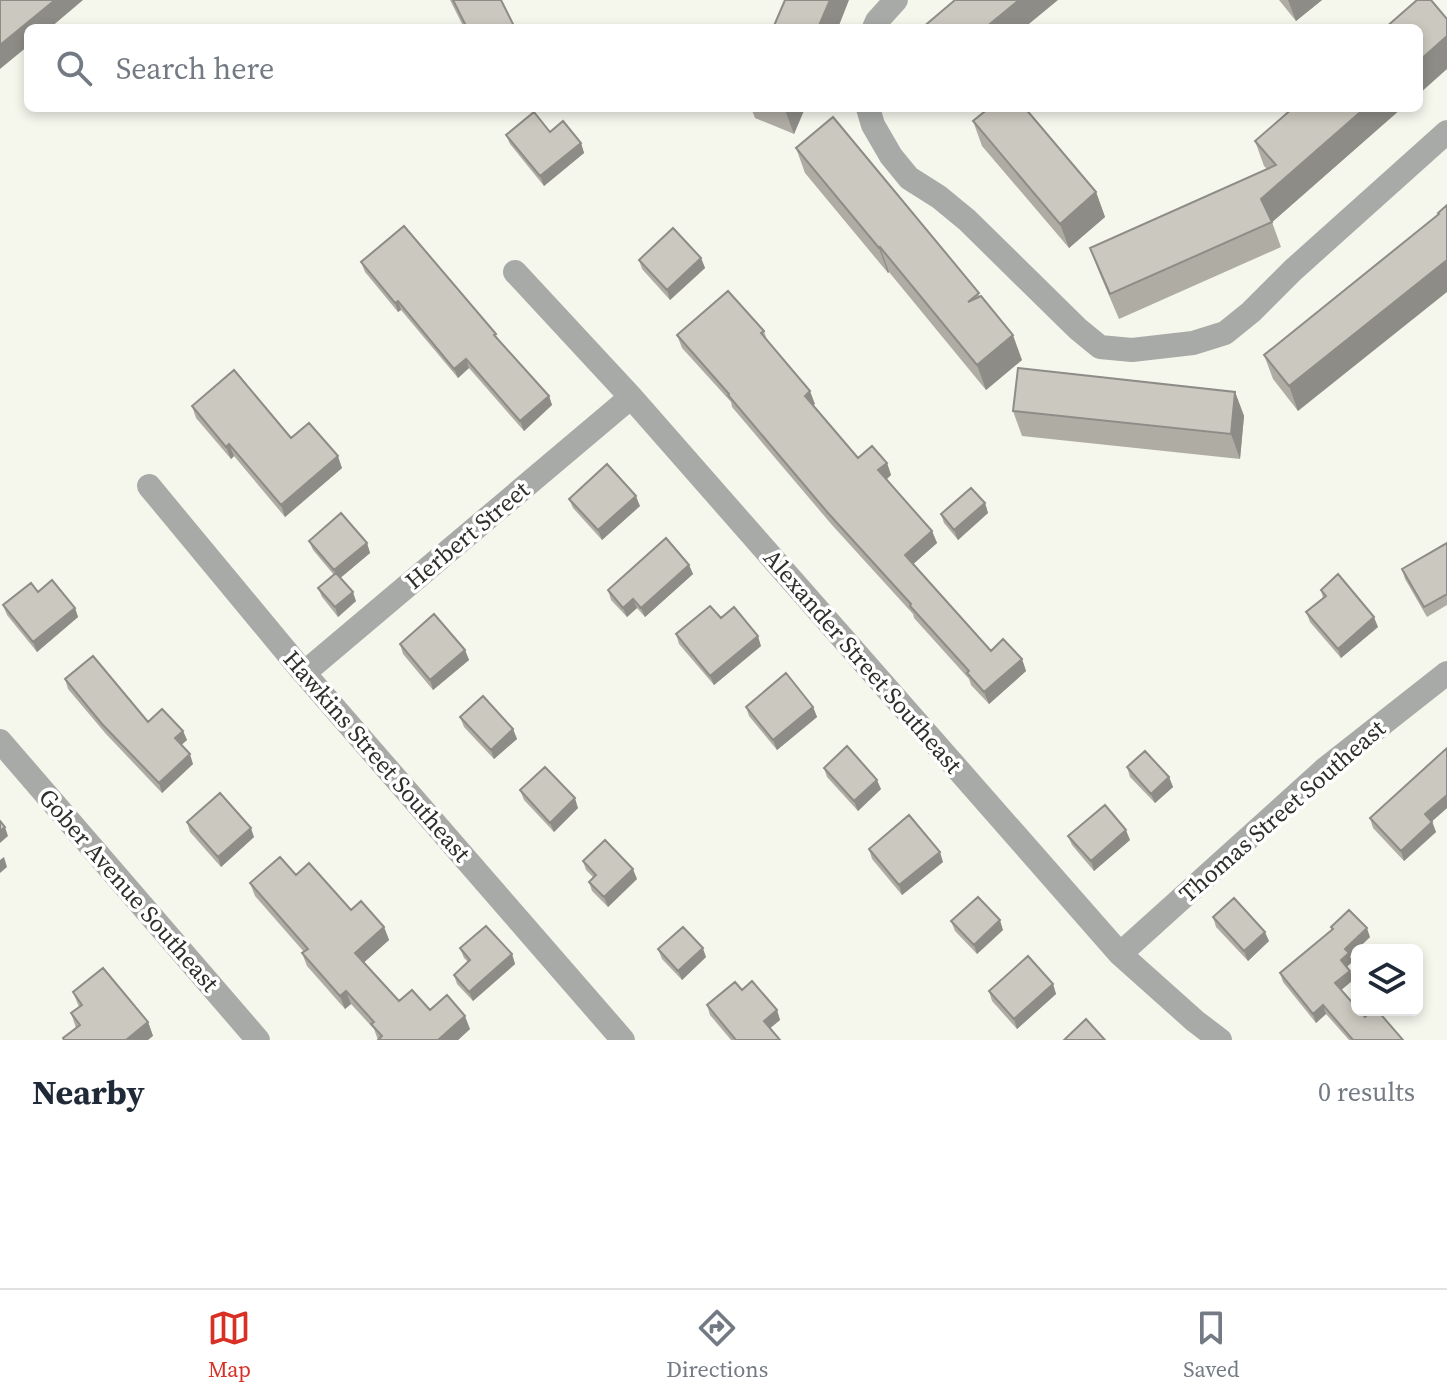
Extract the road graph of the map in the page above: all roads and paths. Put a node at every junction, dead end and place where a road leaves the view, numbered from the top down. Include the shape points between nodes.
1 (896, 0) edge
2 (876, 24) edge
3 (869, 112) edge
4 (1447, 132) edge
5 (515, 272) dead end
6 (631, 397) junction
7 (149, 486) dead end
8 (304, 673) junction
9 (1447, 673) edge
10 (0, 741) edge
11 (1120, 954) junction
12 (610, 1034) edge
13 (258, 1040) edge
14 (1220, 1040) edge

1 - 2 street
3 - 4 street via 891,156 909,178 967,220 1100,347 1132,350 1193,343 1225,333
5 - 6 street, Alexander Street Southeast
6 - 8 street, Herbert Street
6 - 11 street, Alexander Street Southeast
7 - 8 street, Hawkins Street Southeast
8 - 12 street, Hawkins Street Southeast
9 - 11 street, Thomas Street Southeast via 1325,769
10 - 13 street, Gober Avenue Southeast
11 - 14 street, Alexander Street Southeast

